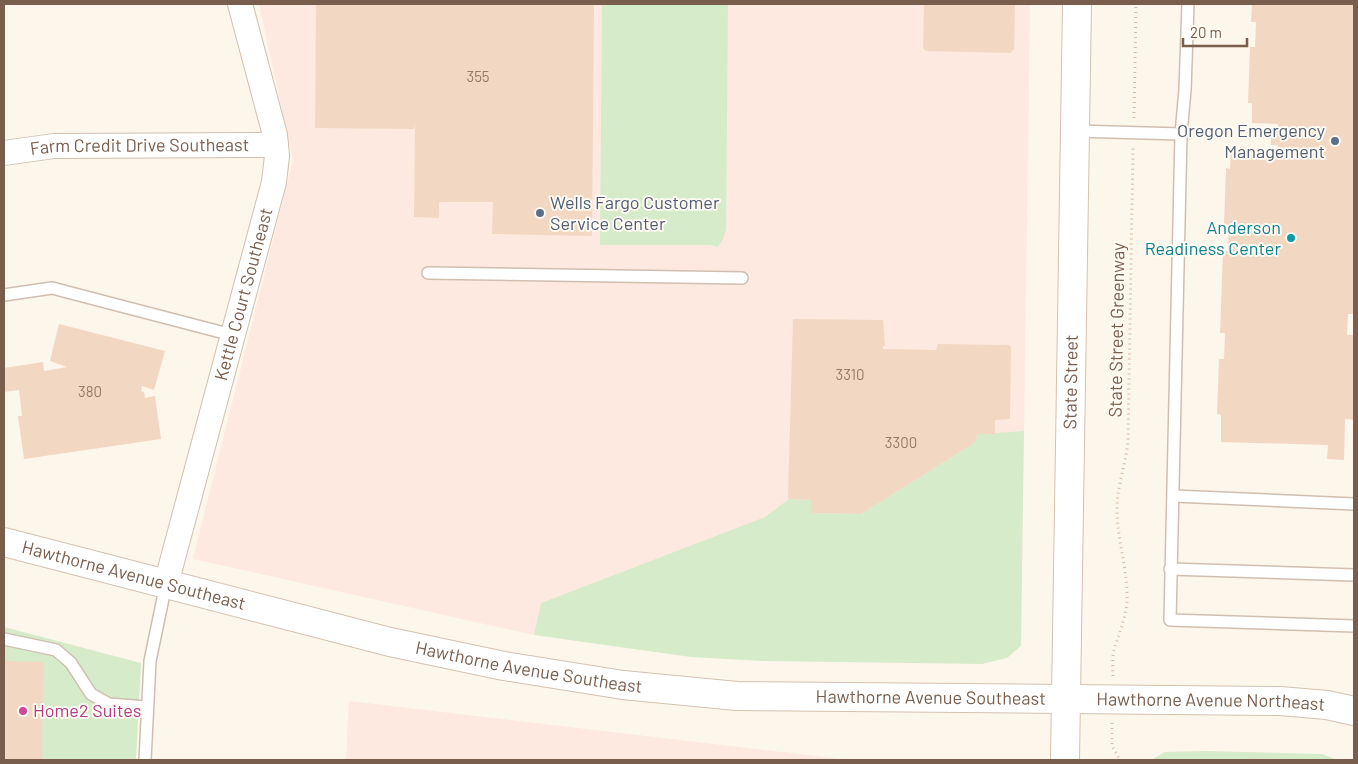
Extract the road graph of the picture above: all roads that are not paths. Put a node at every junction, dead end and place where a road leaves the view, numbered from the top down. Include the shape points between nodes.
1 (240, 4) edge
2 (1077, 4) edge
3 (1188, 4) edge
4 (1075, 131) junction
5 (1181, 134) junction
6 (276, 145) junction
7 (4, 153) edge
8 (428, 273) dead end
9 (742, 278) dead end
10 (4, 295) edge
11 (232, 335) junction
12 (1174, 496) junction
13 (1354, 504) edge
14 (4, 542) edge
15 (1170, 568) junction
16 (1354, 575) edge
17 (166, 584) junction
18 (1354, 626) edge
19 (4, 639) edge
20 (1066, 700) junction
21 (146, 707) junction
22 (1354, 711) edge
23 (145, 760) edge
24 (1064, 760) edge

1 - 6 street, Kettle Court Southeast
2 - 4 main road, State Street
3 - 5 lane
4 - 5 lane
4 - 20 main road, State Street
5 - 12 lane
6 - 7 street, Farm Credit Drive Southeast via 54,146
6 - 11 street, Kettle Court Southeast via 274,182
8 - 9 lane
10 - 11 lane via 52,288
11 - 17 street, Kettle Court Southeast
12 - 13 lane
12 - 15 lane
14 - 17 main road, Hawthorne Avenue Southeast
15 - 16 lane
15 - 18 lane via 1170,620
17 - 20 main road, Hawthorne Avenue Southeast via 390,642 504,666 623,685 737,696
17 - 21 lane via 150,661
19 - 21 lane via 56,650 71,663 91,694 109,704
20 - 22 main road, Hawthorne Avenue Northeast via 1280,701
20 - 24 main road, State Street
21 - 23 lane

